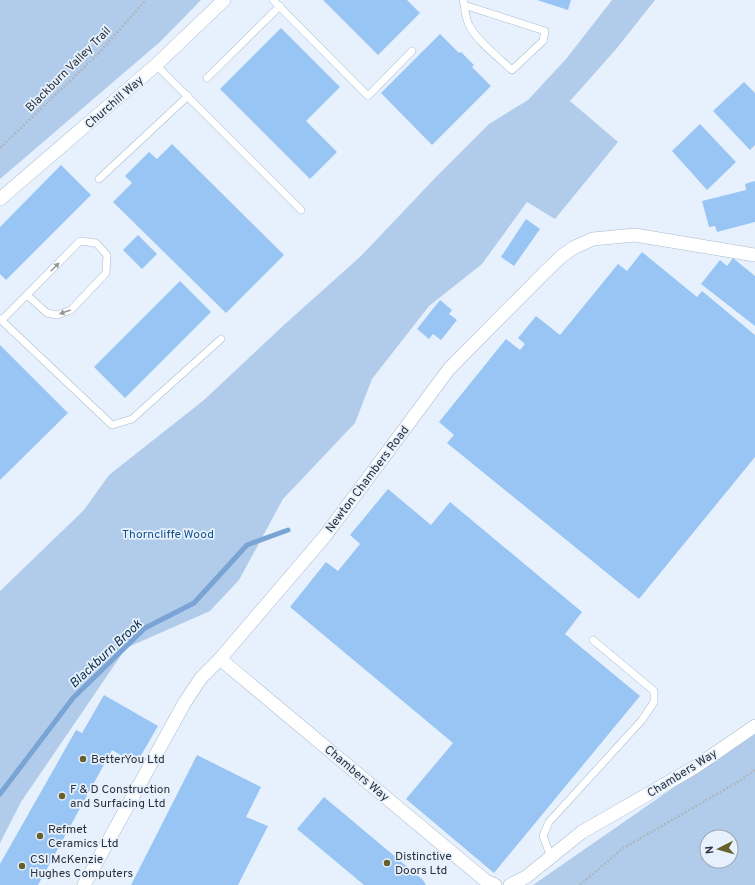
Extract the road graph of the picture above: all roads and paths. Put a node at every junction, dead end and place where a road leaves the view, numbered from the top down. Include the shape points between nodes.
1 (146, 0) edge
2 (224, 0) edge
3 (273, 0) edge
4 (464, 2) edge
5 (280, 6) junction
6 (412, 51) dead end
7 (156, 65) junction
8 (207, 78) dead end
9 (188, 96) junction
10 (0, 148) edge
11 (99, 179) dead end
12 (0, 199) edge
13 (301, 210) dead end
14 (755, 255) edge
15 (27, 295) junction
16 (1, 319) edge
17 (221, 339) dead end
18 (593, 640) dead end
19 (220, 659) junction
20 (755, 726) edge
21 (755, 770) edge
22 (551, 857) junction
23 (84, 885) edge
24 (495, 885) edge
25 (510, 885) edge
26 (580, 885) edge

1 - 10 path, Blackburn Valley Trail via 98,54
2 - 7 street, Churchill Way
3 - 5 lane
4 - 4 lane via 545,31 543,41 512,70 473,33 468,24
5 - 6 lane via 368,96
5 - 8 lane
7 - 9 lane
7 - 12 street, Churchill Way
9 - 11 lane
9 - 13 lane
14 - 19 street, Newton Chambers Road via 635,235 594,240 576,247 563,256 449,369 325,536
15 -> 15 lane via 80,241 96,242 107,255 106,273 71,310 57,315 47,313
15 - 16 lane
16 - 17 lane via 112,425 132,419
18 - 22 lane via 654,691 654,702 642,720 549,822 543,836
19 - 23 street, Newton Chambers Road via 201,678 185,702
19 - 24 street, Chambers Way via 486,881
20 - 22 street, Chambers Way via 695,767 582,832
21 - 26 path via 622,849
22 - 25 street, Chambers Way via 520,881

